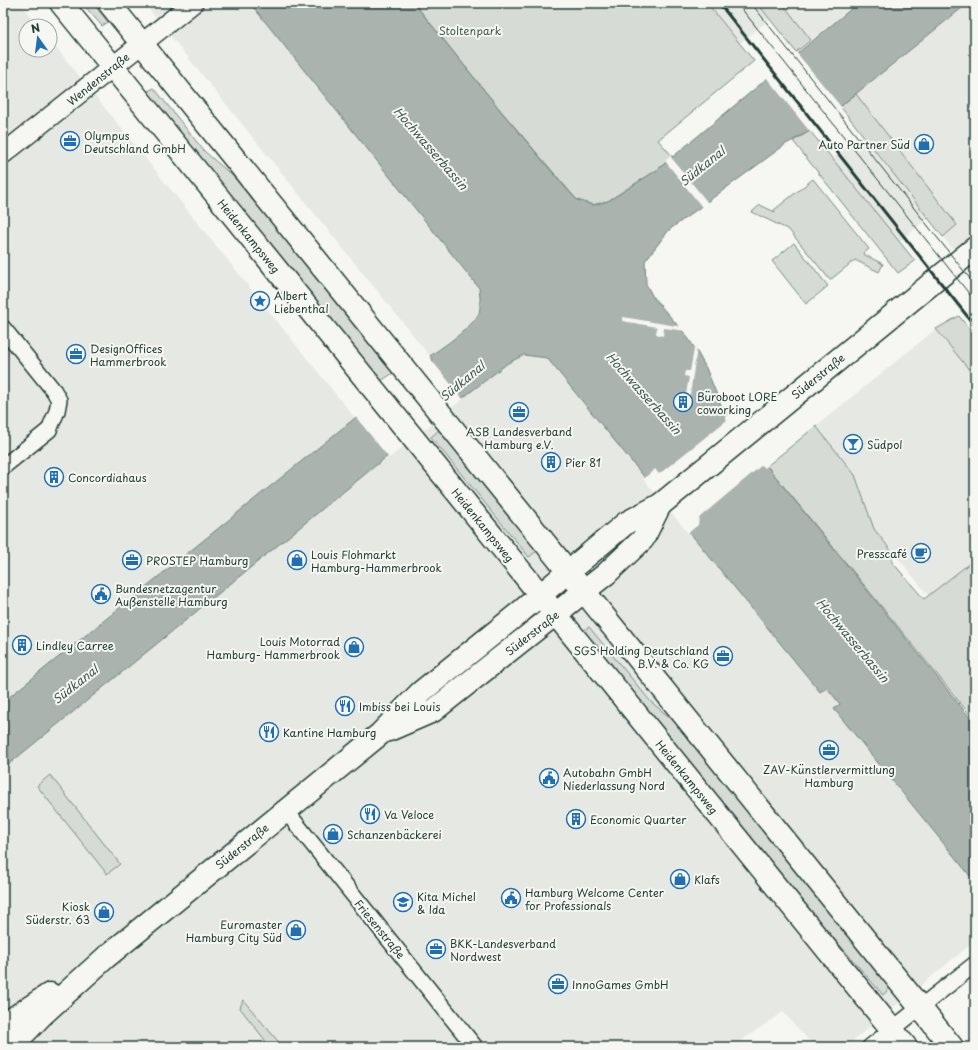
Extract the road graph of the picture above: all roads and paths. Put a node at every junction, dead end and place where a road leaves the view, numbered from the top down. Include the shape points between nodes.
1 (61, 3) edge
2 (109, 3) edge
3 (193, 3) edge
4 (142, 44) junction
5 (112, 67) junction
6 (3, 154) edge
7 (975, 248) edge
8 (3, 328) edge
9 (3, 467) edge
10 (660, 504) junction
11 (568, 571) junction
12 (584, 592) junction
13 (540, 595) junction
14 (556, 614) junction
15 (380, 734) junction
16 (286, 811) junction
17 (105, 958) junction
18 (975, 964) edge
19 (920, 1007) junction
20 (3, 1025) edge
21 (892, 1030) junction
22 (11, 1047) edge
23 (475, 1047) edge
24 (870, 1047) edge
25 (906, 1047) edge
26 (952, 1047) edge

1 - 5 main road, Heidenkampsweg
2 - 4 main road
3 - 4 street, Wendenstraße
4 - 5 street, Wendenstraße
4 - 11 main road
5 - 6 street, Wendenstraße
5 - 13 main road, Heidenkampsweg
7 - 10 main road, Süderstraße
8 - 9 street via 54,391 58,400 57,411 49,430
10 - 11 main road, Süderstraße via 626,523
10 - 12 main road, Süderstraße via 643,539
11 - 12 main road
11 - 13 main road, Süderstraße
12 - 14 main road, Süderstraße
12 - 19 main road
13 - 14 main road, Heidenkampsweg
13 - 15 main road, Süderstraße via 421,692
14 - 15 main road, Süderstraße via 433,712
14 - 21 main road, Heidenkampsweg
15 - 16 main road, Süderstraße
16 - 17 main road, Süderstraße
16 - 23 street, Friesenstraße
17 - 20 main road, Süderstraße
17 - 22 main road, Süderstraße
18 - 19 street
19 - 21 street
19 - 26 main road
21 - 24 street
21 - 25 main road, Heidenkampsweg

